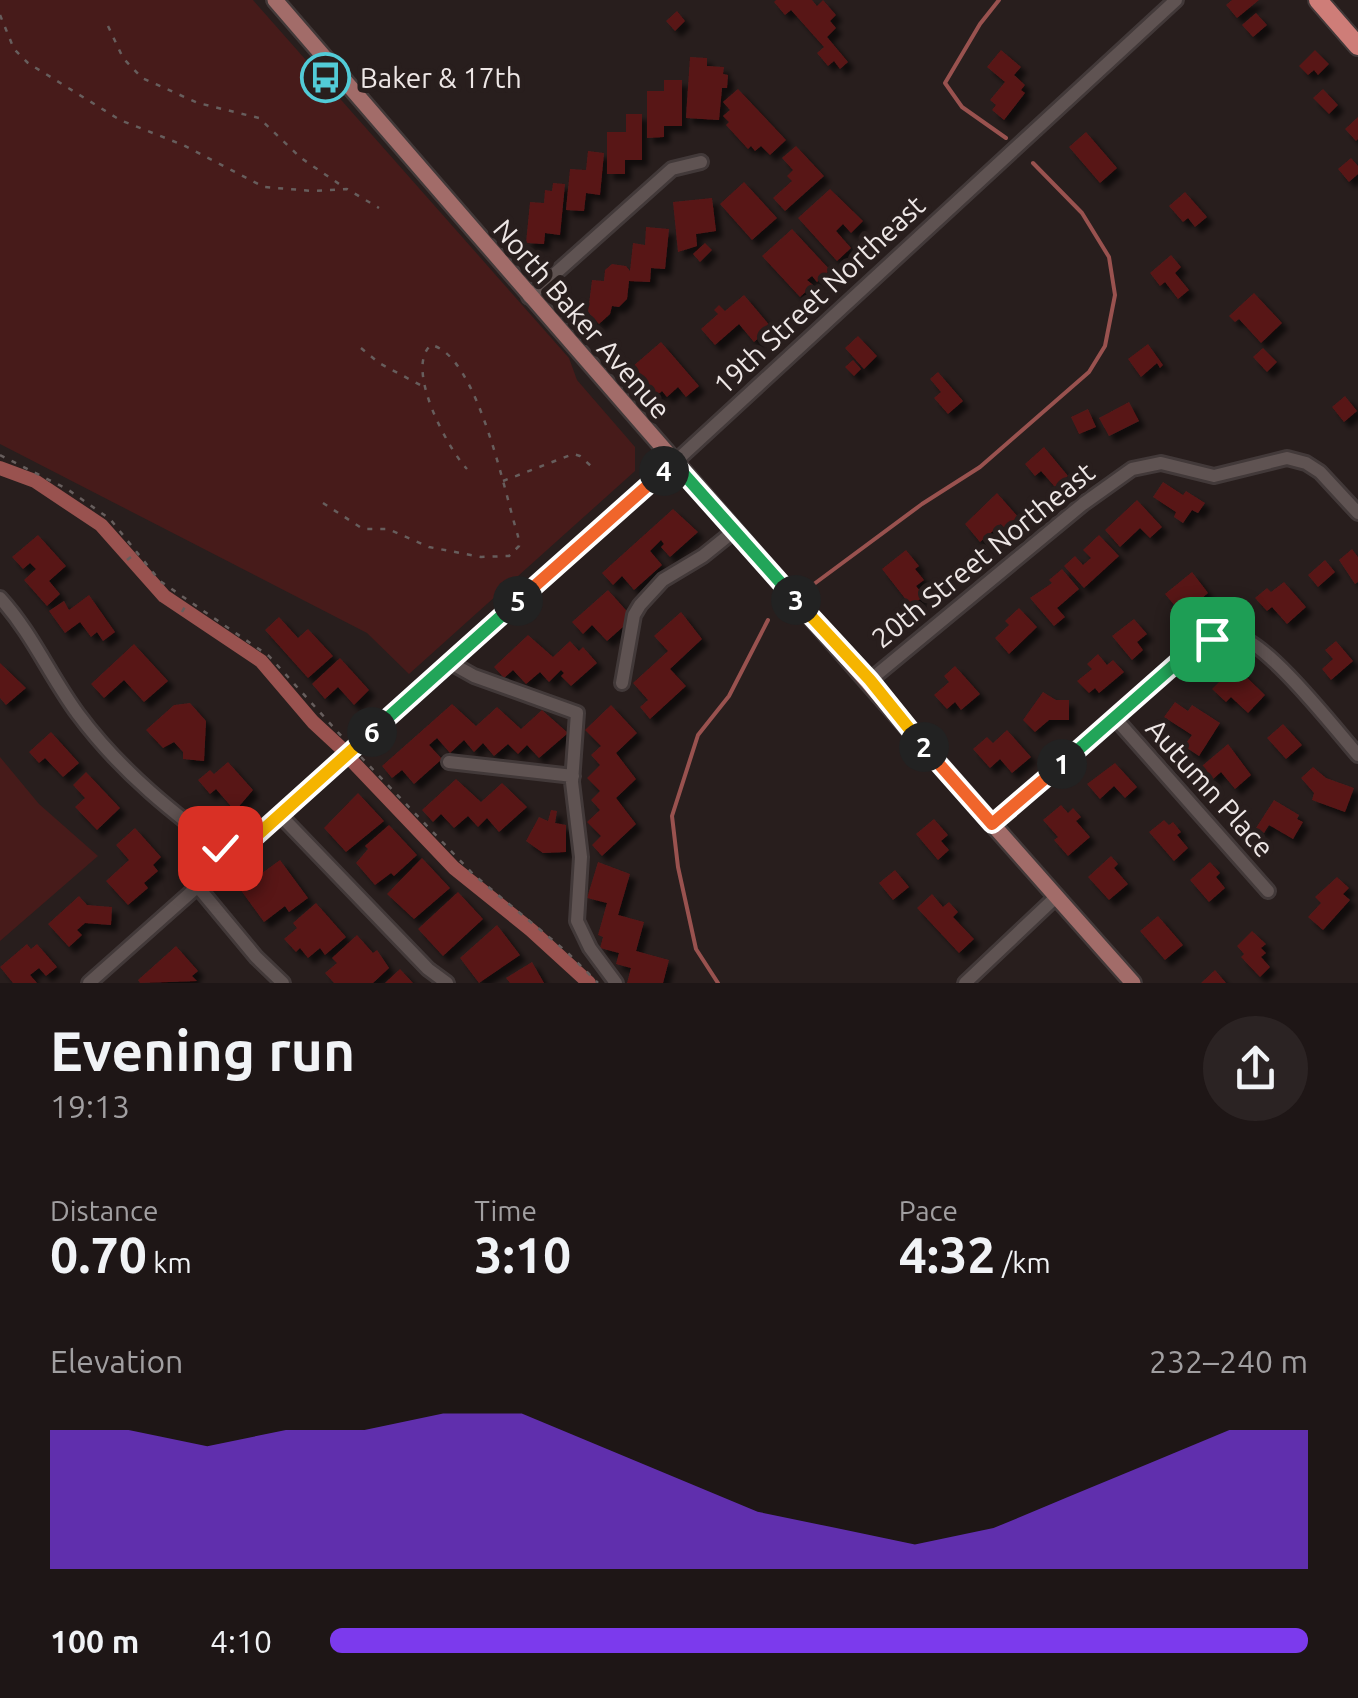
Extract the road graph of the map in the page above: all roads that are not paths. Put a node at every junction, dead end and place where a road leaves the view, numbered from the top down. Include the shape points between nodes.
1 (275, 0) edge
2 (1176, 0) edge
3 (1318, 0) edge
4 (1358, 46) edge
5 (700, 162) dead end
6 (529, 297) junction
7 (674, 463) junction
8 (1358, 513) edge
9 (734, 531) junction
10 (0, 598) edge
11 (450, 662) junction
12 (870, 680) junction
13 (622, 683) dead end
14 (1114, 718) junction
15 (1358, 755) edge
16 (449, 762) dead end
17 (573, 776) junction
18 (281, 816) junction
19 (992, 824) junction
20 (233, 857) junction
21 (198, 887) junction
22 (1268, 891) dead end
23 (1056, 897) junction
24 (106, 978) edge
25 (89, 983) edge
26 (284, 983) edge
27 (447, 983) edge
28 (616, 983) edge
29 (965, 983) edge
30 (1133, 983) edge

1 - 6 main road, North Baker Avenue
2 - 7 street, 19th Street Northeast
3 - 4 highway
5 - 6 street via 672,169
6 - 7 main road, North Baker Avenue
7 - 9 main road, North Baker Avenue
7 - 11 street, 19th Street Northeast
8 - 12 street, 20th Street Northeast via 1320,472 1287,458 1214,476 1148,464 1114,480
9 - 12 main road, North Baker Avenue
9 - 13 street via 640,604
10 - 20 street via 76,712 124,769
11 - 17 street via 577,712
11 - 18 street, 19th Street Northeast
12 - 19 main road, North Baker Avenue
14 - 15 street via 1181,659 1212,639 1241,636 1266,652
14 - 19 street
14 - 22 street, Autumn Place
16 - 17 street
17 - 28 street via 581,857 577,922
18 - 20 street, 19th Street Northeast
18 - 27 street
19 - 23 main road, North Baker Avenue
20 - 21 street, 19th Street Northeast
21 - 24 street, 19th Street Northeast
21 - 26 street
23 - 29 street
23 - 30 main road, North Baker Avenue
24 - 25 street, 19th Street Northeast

